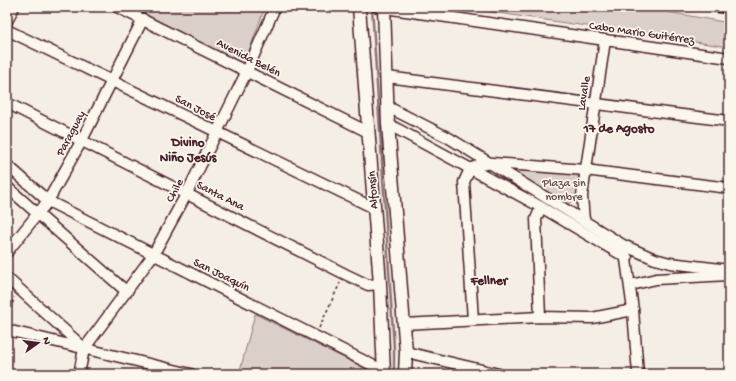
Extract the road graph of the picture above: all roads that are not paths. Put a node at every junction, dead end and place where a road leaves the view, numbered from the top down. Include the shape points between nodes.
1 (14, 7) edge
2 (117, 7) edge
3 (275, 7) edge
4 (359, 7) edge
5 (382, 8) edge
6 (143, 19) junction
7 (7, 22) edge
8 (7, 30) edge
9 (605, 40) junction
10 (729, 58) edge
11 (247, 71) junction
12 (387, 77) junction
13 (112, 80) junction
14 (595, 102) junction
15 (7, 103) edge
16 (388, 107) junction
17 (729, 121) edge
18 (388, 124) junction
19 (217, 132) junction
20 (368, 132) junction
21 (82, 140) junction
22 (492, 163) junction
23 (7, 165) edge
24 (470, 169) junction
25 (585, 170) junction
26 (7, 187) edge
27 (729, 188) edge
28 (187, 193) junction
29 (582, 196) junction
30 (48, 201) junction
31 (542, 207) junction
32 (374, 208) junction
33 (564, 210) junction
34 (38, 215) junction
35 (584, 221) junction
36 (623, 245) junction
37 (7, 252) edge
38 (153, 255) junction
39 (627, 258) junction
40 (729, 270) edge
41 (729, 275) edge
42 (10, 281) edge
43 (380, 284) junction
44 (631, 285) junction
45 (127, 292) junction
46 (633, 310) junction
47 (540, 317) junction
48 (472, 320) junction
49 (404, 324) junction
50 (7, 330) edge
51 (84, 349) junction
52 (406, 352) junction
53 (151, 370) edge
54 (384, 372) edge
55 (79, 374) edge
56 (191, 374) edge
57 (405, 374) edge
58 (499, 374) edge
59 (638, 374) edge

1 - 7 street
2 - 6 street, Avenida Belén
3 - 11 street, Chile
4 - 20 street, Alfonsín
5 - 9 street, Cabo Mario Guitérrez
5 - 12 street, Alfonsín
6 - 11 street, Avenida Belén
6 - 13 street, Paraguay
8 - 13 street, San José
9 - 10 street, Cabo Mario Guitérrez
9 - 14 street, Lavalle
11 - 19 street, Chile
11 - 20 street, Avenida Belén
12 - 14 street
12 - 16 street, Alfonsín
13 - 19 street, San José
13 - 21 street, Paraguay
14 - 17 street
14 - 25 street, Lavalle
15 - 21 street, Santa Ana
16 - 18 street, Alfonsín
16 - 22 street via 450,138
18 - 24 street
18 - 49 street, Alfonsín
19 - 28 street, Chile
19 - 32 street, San José
20 - 32 street, Alfonsín
21 - 28 street, Santa Ana
21 - 30 street, Paraguay
22 - 24 street via 480,164
22 - 25 street
22 - 33 street
23 - 30 street, San Joaquín
24 - 31 street
24 - 48 street via 464,182
25 - 27 street
25 - 29 street, Lavalle
26 - 34 street
28 - 38 street, Chile
28 - 43 street, Santa Ana via 368,285
29 - 33 street
29 - 35 street, Lavalle
30 - 34 street, Paraguay
30 - 38 street, San Joaquín
31 - 39 street
31 - 47 street via 536,219
32 - 43 street, Alfonsín
33 - 35 street
34 - 37 street, Paraguay
34 - 45 street
35 - 36 street
36 - 39 street
36 - 40 street via 670,263
38 - 45 street, Chile
38 - 54 street, San Joaquín via 316,335
39 - 44 street
41 - 44 street via 656,279
42 - 51 street
43 - 54 street, Alfonsín
44 - 46 street
45 - 51 street, Chile
46 - 47 street via 592,318
46 - 59 street
47 - 48 street
48 - 49 street
49 - 52 street, Alfonsín
50 - 51 street
51 - 53 street
51 - 55 street, Chile
52 - 57 street, Alfonsín
52 - 58 street
53 - 56 street

